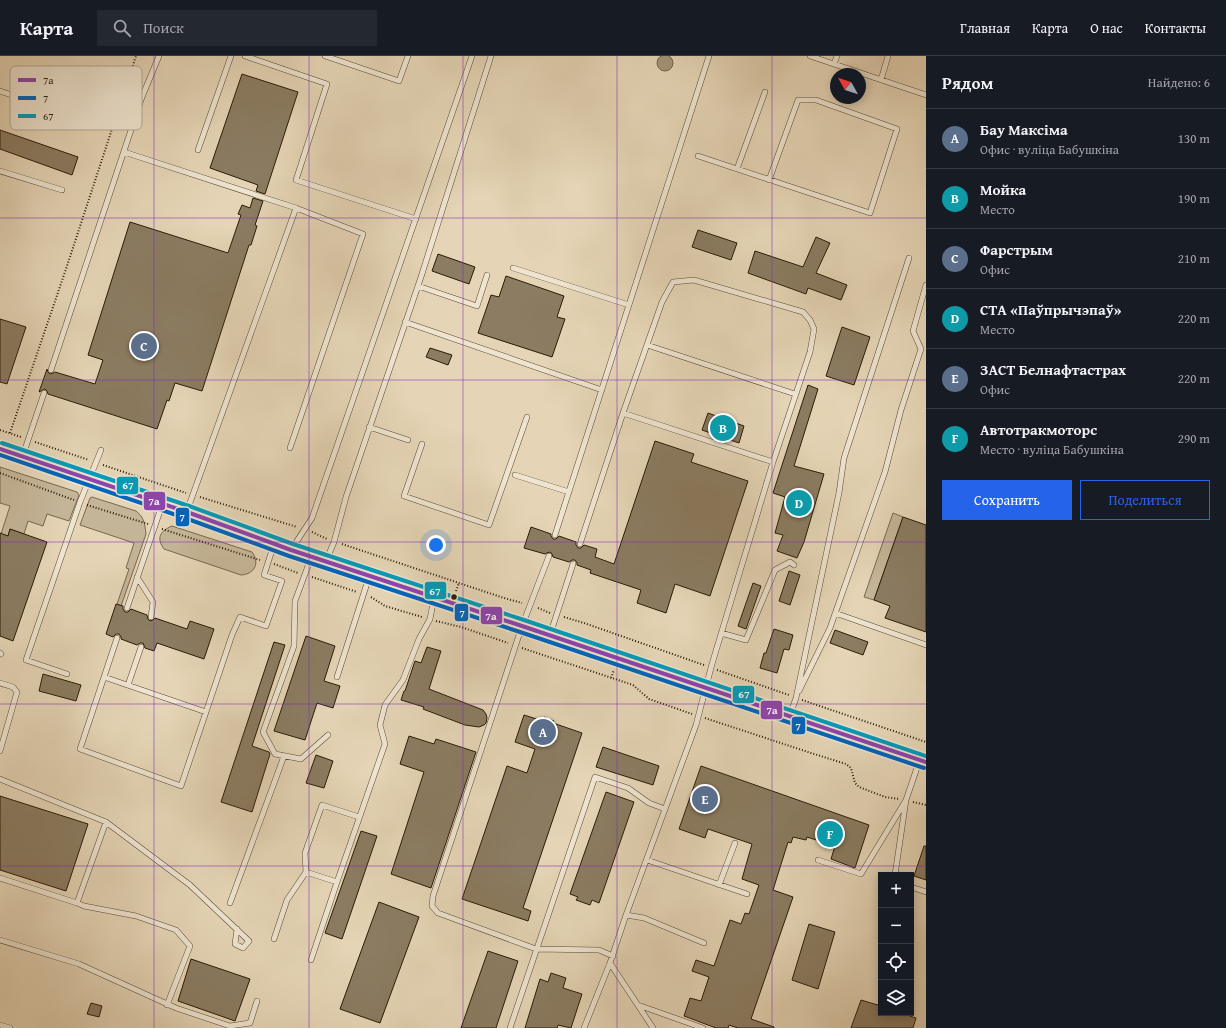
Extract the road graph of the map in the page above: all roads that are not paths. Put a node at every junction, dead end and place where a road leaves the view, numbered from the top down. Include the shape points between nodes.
1 (159, 56) edge
2 (231, 56) edge
3 (245, 56) edge
4 (325, 56) edge
5 (408, 56) edge
6 (472, 56) edge
7 (491, 56) edge
8 (710, 56) edge
9 (810, 56) edge
10 (837, 56) edge
11 (888, 56) edge
12 (834, 64) junction
13 (881, 80) junction
14 (0, 91) edge
15 (765, 92) dead end
16 (10, 94) edge
17 (926, 95) edge
18 (142, 97) edge
19 (131, 130) edge
20 (198, 150) dead end
21 (124, 152) junction
22 (698, 156) dead end
23 (737, 169) junction
24 (0, 171) edge
25 (769, 180) junction
26 (62, 190) dead end
27 (296, 208) junction
28 (416, 219) junction
29 (909, 258) dead end
30 (513, 268) dead end
31 (487, 275) dead end
32 (926, 285) edge
33 (418, 286) junction
34 (629, 305) junction
35 (405, 322) junction
36 (647, 345) junction
37 (52, 370) dead end
38 (602, 390) junction
39 (44, 393) dead end
40 (795, 394) junction
41 (623, 413) junction
42 (527, 417) dead end
43 (369, 427) junction
44 (408, 440) dead end
45 (422, 444) dead end
46 (290, 448) dead end
47 (0, 449) edge
48 (101, 450) dead end
49 (23, 456) junction
50 (773, 462) junction
51 (515, 475) dead end
52 (90, 479) junction
53 (569, 492) junction
54 (162, 504) junction
55 (187, 512) junction
56 (555, 535) dead end
57 (274, 544) junction
58 (580, 544) dead end
59 (291, 550) junction
60 (549, 556) dead end
61 (311, 557) junction
62 (326, 561) junction
63 (573, 564) dead end
64 (794, 565) dead end
65 (369, 576) junction
66 (137, 577) junction
67 (434, 597) junction
68 (127, 608) dead end
69 (835, 613) junction
70 (152, 616) dead end
71 (522, 626) junction
72 (721, 633) junction
73 (550, 635) junction
74 (117, 638) dead end
75 (926, 645) edge
76 (141, 646) dead end
77 (67, 674) dead end
78 (104, 676) junction
79 (338, 677) dead end
80 (0, 683) edge
81 (128, 685) junction
82 (705, 687) junction
83 (796, 698) junction
84 (206, 712) junction
85 (790, 716) junction
86 (328, 736) dead end
87 (0, 751) edge
88 (284, 756) junction
89 (923, 761) edge
90 (0, 779) edge
91 (906, 800) junction
92 (666, 808) junction
93 (359, 817) junction
94 (106, 822) junction
95 (735, 843) dead end
96 (647, 860) junction
97 (818, 860) dead end
98 (306, 872) junction
99 (895, 872) edge
100 (0, 878) edge
101 (337, 882) junction
102 (720, 885) junction
103 (914, 888) edge
104 (926, 892) edge
105 (747, 894) dead end
106 (78, 903) junction
107 (230, 903) dead end
108 (626, 915) junction
109 (237, 929) dead end
110 (274, 939) dead end
111 (0, 940) edge
112 (704, 943) dead end
113 (536, 949) junction
114 (613, 956) junction
115 (311, 960) dead end
116 (610, 963) junction
117 (257, 1001) dead end
118 (167, 1004) junction
119 (638, 1005) junction
120 (0, 1025) edge
121 (10, 1028) edge
122 (510, 1028) edge
123 (584, 1028) edge
124 (654, 1028) edge
125 (703, 1028) edge

1 - 18 lane
2 - 20 lane
3 - 28 lane via 327,84 296,180
4 - 5 lane via 399,81
6 - 28 lane
7 - 33 lane
8 - 34 lane
9 - 12 lane
10 - 12 lane
11 - 13 lane
12 - 13 lane
13 - 17 lane
14 - 16 lane
15 - 23 lane
19 - 21 lane
21 - 27 lane
21 - 37 lane
22 - 23 lane
23 - 25 lane
24 - 26 lane
25 - 25 lane via 870,213 897,130 816,100 798,100
27 - 46 lane via 363,234
27 - 55 lane
28 - 59 lane via 312,518
29 - 83 lane via 844,458 839,494
30 - 34 lane
31 - 33 lane via 477,306
32 - 69 lane via 912,331 921,349 901,410 885,472
33 - 35 lane
34 - 38 lane
35 - 38 lane
35 - 43 lane
36 - 40 lane
36 - 40 lane via 662,302 673,282 694,280 803,312 814,330 810,352
36 - 41 lane
38 - 53 lane
39 - 49 lane
40 - 50 lane
41 - 50 lane
41 - 58 lane
42 - 45 lane via 489,526 404,496
43 - 44 lane
43 - 62 lane
47 - 49 street
48 - 52 lane
49 - 52 street
50 - 72 lane
51 - 53 lane
52 - 54 street
52 - 77 lane via 26,660
53 - 56 lane
54 - 55 street
54 - 66 lane
55 - 57 street
57 - 59 street
57 - 84 lane via 264,575 282,581 266,626 240,617
59 - 61 street
60 - 71 lane
61 - 62 street
61 - 88 lane via 295,601 294,646 263,732 275,754
62 - 65 street
63 - 73 lane
64 - 72 lane via 790,562 774,570 746,640
65 - 67 street
65 - 79 lane
66 - 68 lane
66 - 70 lane via 153,602
67 - 71 street
67 - 93 lane via 430,619 403,680 385,705 380,725 385,744
69 - 75 lane
69 - 83 lane
71 - 73 street
71 - 113 lane via 432,896 432,906 438,913
72 - 82 lane
73 - 82 street
74 - 78 lane
76 - 81 lane
78 - 81 lane
78 - 84 lane via 80,750 181,786
80 - 87 lane via 13,687 18,692
81 - 84 lane
82 - 85 street
82 - 92 lane via 698,716
83 - 85 lane
85 - 89 street
86 - 88 lane via 301,759
88 - 107 lane
89 - 91 lane
90 - 94 lane
91 - 97 lane via 861,874
91 - 99 lane
92 - 96 lane
92 - 113 lane via 649,803 628,788 595,777
93 - 98 lane via 322,805 305,853
93 - 101 lane
94 - 106 lane
94 - 109 lane via 190,885
95 - 102 lane
96 - 102 lane
96 - 108 lane
98 - 101 lane
98 - 110 lane via 287,900
100 - 106 lane
101 - 115 lane
102 - 105 lane
103 - 104 lane
106 - 118 lane via 136,916 176,930 190,946
108 - 112 lane via 644,918
108 - 114 lane
111 - 118 lane via 79,964
113 - 114 lane via 599,950
113 - 122 lane
114 - 116 lane
116 - 119 lane
116 - 123 lane
117 - 118 lane via 250,1023 230,1026
119 - 124 lane
119 - 125 lane
120 - 121 lane

